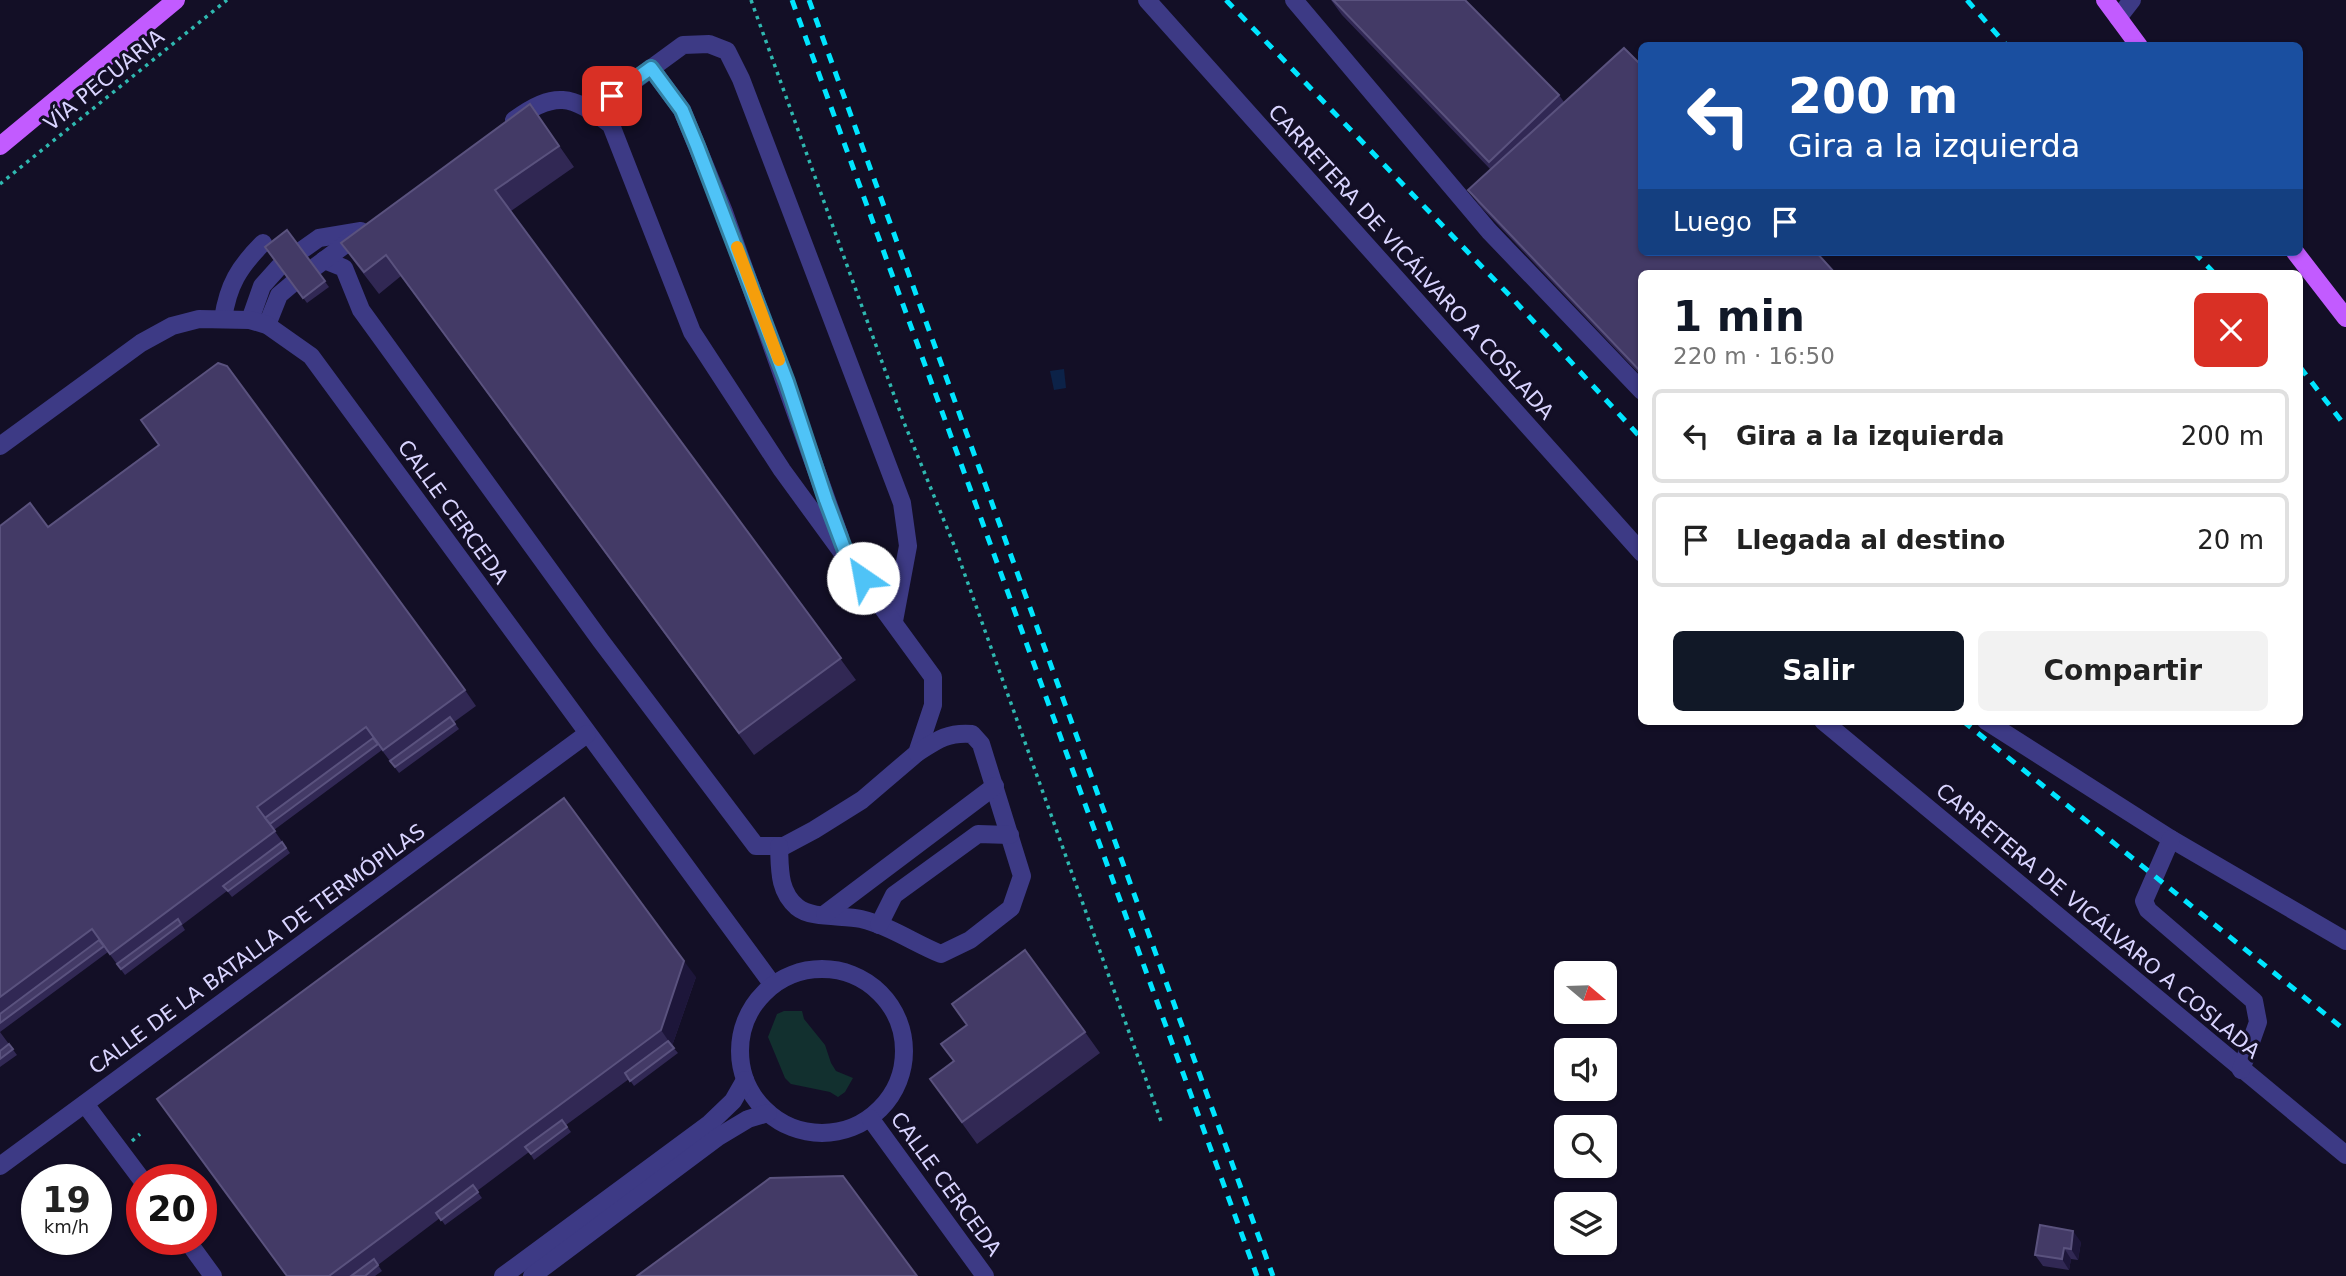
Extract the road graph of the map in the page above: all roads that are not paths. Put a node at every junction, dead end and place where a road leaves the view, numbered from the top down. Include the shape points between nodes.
1 (176, 0) edge
2 (1147, 0) edge
3 (1294, 0) edge
4 (2105, 0) edge
5 (2132, 0) edge
6 (2118, 18) junction
7 (2136, 42) edge
8 (651, 68) junction
9 (593, 111) junction
10 (495, 134) edge
11 (0, 146) edge
12 (263, 243) dead end
13 (302, 250) edge
14 (2298, 256) edge
15 (279, 267) edge
16 (292, 284) edge
17 (2346, 318) edge
18 (223, 319) junction
19 (259, 322) junction
20 (1638, 387) edge
21 (0, 446) edge
22 (1638, 550) edge
23 (847, 556) junction
24 (894, 621) junction
25 (1828, 725) edge
26 (1992, 725) edge
27 (587, 734) junction
28 (917, 753) junction
29 (995, 786) junction
30 (1010, 835) junction
31 (2171, 839) junction
32 (779, 846) junction
33 (825, 914) junction
34 (879, 925) junction
35 (2346, 941) edge
36 (773, 985) junction
37 (2241, 1070) junction
38 (745, 1080) junction
39 (85, 1104) junction
40 (768, 1113) junction
41 (870, 1118) junction
42 (2346, 1155) edge
43 (130, 1164) edge
44 (0, 1166) edge
45 (198, 1255) edge
46 (214, 1276) edge
47 (503, 1276) edge
48 (532, 1276) edge
49 (985, 1276) edge

1 - 11 main road
2 - 22 street, CARRETERA DE VICÁLVARO A COSLADA
3 - 20 street via 1489,231
4 - 6 main road
5 - 6 street
6 - 7 main road
8 - 9 street
8 - 23 street via 682,110 724,212
8 - 24 street via 683,44 709,44 727,51 741,79 902,503 908,545
9 - 10 street via 561,98 539,102
9 - 23 street via 611,125 623,151 692,332 782,470
12 - 18 street via 239,267
13 - 32 street via 318,238 370,226 319,264 344,268 360,310 739,828 756,846
14 - 17 main road
15 - 19 street via 262,286
16 - 19 street
18 - 19 street
18 - 21 street via 199,318 141,343
19 - 27 street, CALLE CERCEDA via 311,356
23 - 24 street
24 - 28 street via 933,677 933,705
25 - 37 street, CARRETERA DE VICÁLVARO A COSLADA
26 - 31 street
27 - 36 street, CALLE CERCEDA
27 - 39 street, CALLE DE LA BATALLA DE TERMÓPILAS
28 - 29 street via 944,735 972,734 981,744
28 - 32 street via 862,800
29 - 30 street
29 - 33 street
30 - 34 street via 978,834 894,895
30 - 34 street via 1021,876 1011,908 990,926 941,954
31 - 35 street
31 - 37 street via 2144,901 2148,910 2254,1001 2258,1022
32 - 33 street via 781,881 789,900 800,910
33 - 34 street
36 - 38 street, CALLE CERCEDA via 744,1028 741,1062
36 - 41 street, CALLE CERCEDA via 804,971 839,971 870,985 893,1010 904,1042 900,1077 888,1100
37 - 42 street, CARRETERA DE VICÁLVARO A COSLADA
38 - 40 street, CALLE CERCEDA
38 - 47 street via 733,1101 709,1124
39 - 43 street
39 - 44 street, CALLE DE LA BATALLA DE TERMÓPILAS
40 - 41 street, CALLE CERCEDA via 791,1128 818,1134 846,1130
40 - 48 street via 718,1137
41 - 49 street, CALLE CERCEDA
45 - 46 street

